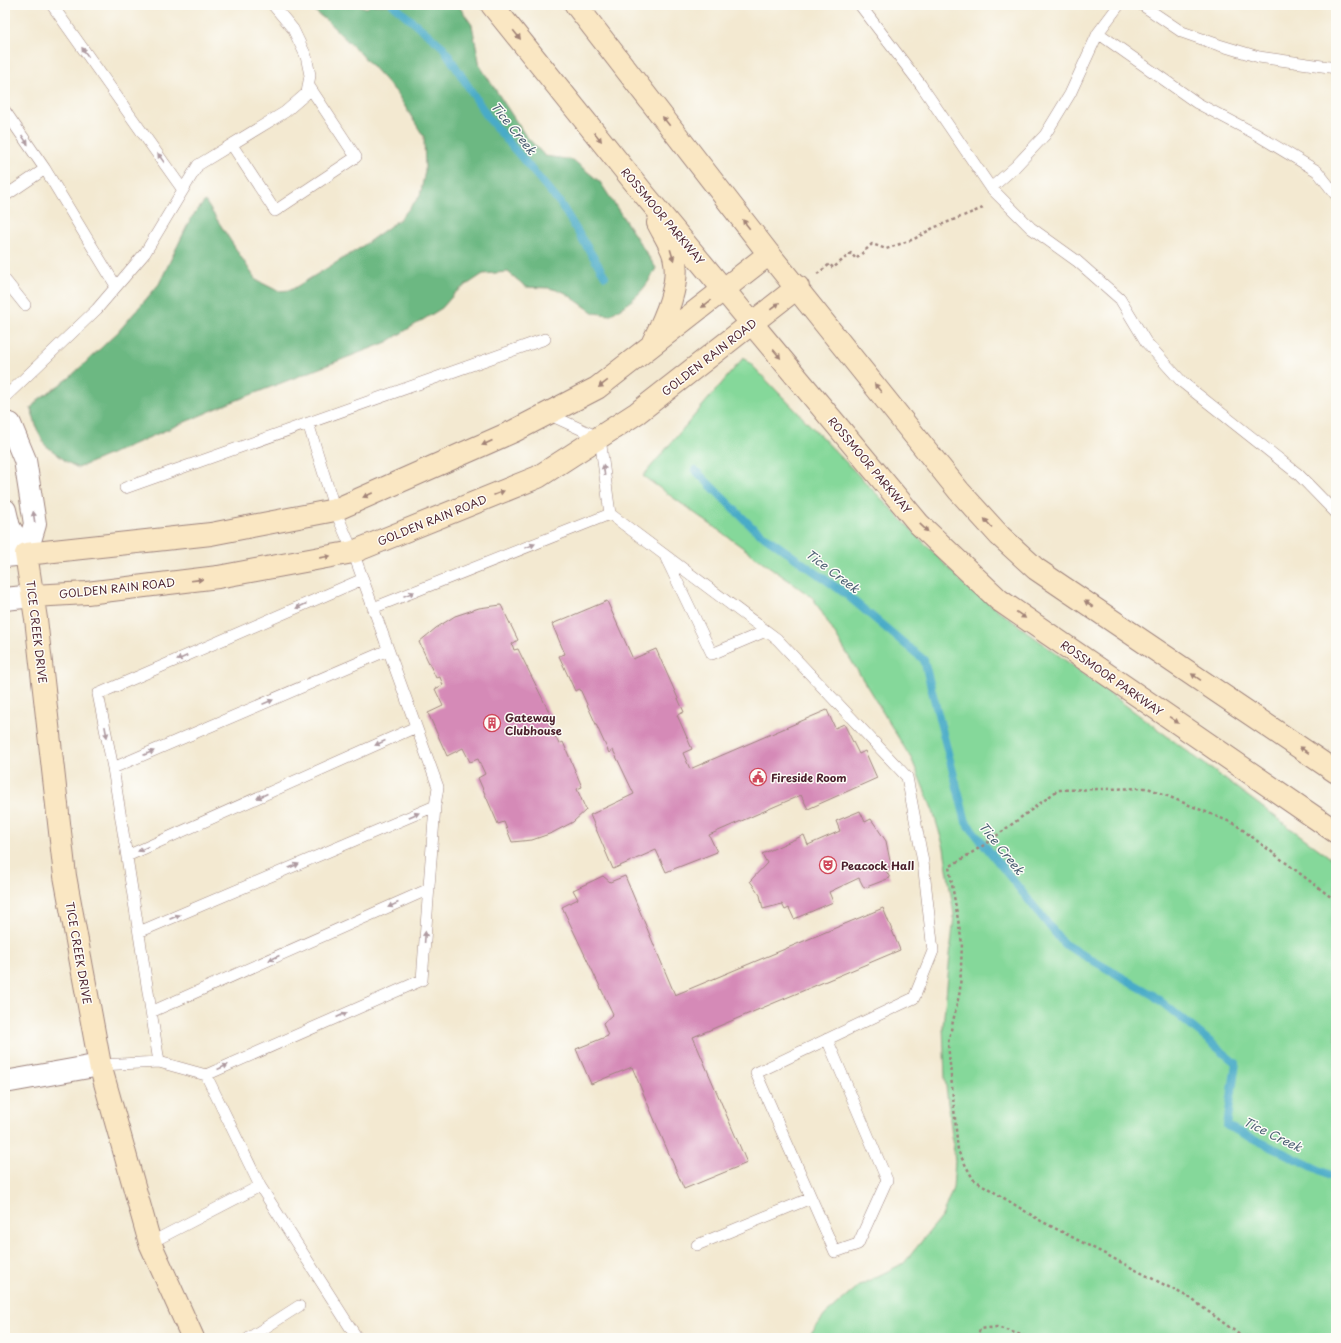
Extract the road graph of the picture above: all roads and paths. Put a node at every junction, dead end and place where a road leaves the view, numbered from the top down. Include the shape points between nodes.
1 (52, 5) edge
2 (273, 5) edge
3 (492, 5) edge
4 (576, 5) edge
5 (860, 5) edge
6 (1120, 5) edge
7 (1142, 5) edge
8 (1098, 32) junction
9 (1336, 68) edge
10 (309, 86) junction
11 (5, 111) edge
12 (232, 145) junction
13 (45, 169) junction
14 (991, 188) junction
15 (183, 190) junction
16 (644, 194) junction
17 (1336, 195) edge
18 (5, 196) edge
19 (979, 209) dead end
20 (769, 254) junction
21 (816, 276) dead end
22 (5, 280) edge
23 (116, 286) junction
24 (798, 287) junction
25 (725, 289) junction
26 (25, 305) dead end
27 (753, 324) junction
28 (545, 339) dead end
29 (649, 348) junction
30 (5, 397) edge
31 (548, 414) junction
32 (5, 423) edge
33 (308, 423) junction
34 (600, 438) junction
35 (125, 488) dead end
36 (5, 510) edge
37 (335, 510) junction
38 (1336, 513) edge
39 (610, 514) junction
40 (353, 552) junction
41 (16, 555) edge
42 (665, 556) junction
43 (363, 579) junction
44 (33, 596) junction
45 (5, 599) edge
46 (373, 608) junction
47 (766, 631) junction
48 (388, 650) junction
49 (416, 727) junction
50 (113, 768) junction
51 (1336, 772) edge
52 (435, 806) junction
53 (1336, 832) edge
54 (127, 856) junction
55 (429, 889) junction
56 (1336, 901) edge
57 (139, 932) junction
58 (152, 1012) junction
59 (827, 1040) junction
60 (159, 1062) junction
61 (100, 1065) junction
62 (206, 1075) junction
63 (5, 1082) edge
64 (260, 1186) junction
65 (812, 1198) junction
66 (150, 1243) junction
67 (697, 1245) dead end
68 (299, 1306) dead end
69 (193, 1338) edge
70 (249, 1338) edge
71 (357, 1338) edge
72 (977, 1338) edge
73 (1030, 1338) edge
74 (1244, 1338) edge

15 -> 1 lane
2 - 10 lane via 294,29 306,56 310,75
3 -> 16 street, ROSSMOOR PARKWAY
20 -> 4 street
5 - 14 lane via 921,85
6 - 8 lane
7 - 9 lane via 1182,32 1219,45 1259,57
8 - 14 lane via 1070,94 1045,135
8 - 17 lane via 1197,103 1254,133 1317,171
10 - 12 lane via 307,93 285,112
10 - 12 lane via 356,157 275,211
11 -> 13 lane
12 - 15 lane via 198,165
13 - 18 lane
13 - 23 lane
14 - 38 lane via 1031,228 1077,261 1120,299 1146,342 1182,382 1298,474
15 - 23 lane via 145,253
16 - 25 street, ROSSMOOR PARKWAY
16 -> 29 street via 674,256 675,284 667,316
19 - 21 path via 886,249 872,244 856,259 851,253 833,268 830,264
20 - 24 street
20 - 25 street
22 - 26 lane
23 - 30 lane via 97,309
27 -> 24 street, GOLDEN RAIN ROAD
51 -> 24 street via 1036,569 1000,536 960,490
25 - 27 street, ROSSMOOR PARKWAY
25 -> 29 street
27 - 34 street, GOLDEN RAIN ROAD
27 -> 53 street, ROSSMOOR PARKWAY via 919,524 999,600
28 - 33 lane
29 -> 31 street via 597,388
31 - 34 lane
31 -> 37 street via 514,432
41 -> 32 street, TICE CREEK DRIVE via 35,524 25,460 10,424
33 - 35 lane
33 - 37 lane
39 -> 34 lane
40 -> 34 street, GOLDEN RAIN ROAD via 538,477
36 - 41 street, TICE CREEK DRIVE
37 - 40 lane
37 - 41 street via 211,534
39 - 42 lane
46 -> 39 lane
40 - 43 lane
44 -> 40 street, GOLDEN RAIN ROAD via 87,593 218,577
41 - 44 street, TICE CREEK DRIVE
42 - 47 lane
42 - 47 lane via 712,654
43 - 46 lane
43 -> 50 lane via 98,694
44 - 45 street, GOLDEN RAIN ROAD
44 - 61 street, TICE CREEK DRIVE via 65,876
46 - 48 lane
47 - 59 lane via 777,639 907,777 923,862 933,951 914,998
48 - 49 lane
50 -> 48 lane
49 - 52 lane via 438,787
49 -> 54 lane
50 - 54 lane
52 - 55 lane
57 -> 52 lane
54 - 57 lane
55 -> 58 lane
62 -> 55 lane via 422,980
56 - 74 path via 1235,824 1148,788 1058,790 984,845 949,867 962,943 960,991 948,1042 958,1152 973,1179 1041,1221 1190,1298
57 - 58 lane
58 - 60 lane
59 - 65 lane via 756,1073
59 - 65 lane via 887,1180 858,1244 835,1252
60 - 61 lane
60 - 62 lane
61 - 63 street
61 - 66 street, TICE CREEK DRIVE
62 - 64 lane
64 - 66 lane
64 - 71 lane
65 - 67 lane
66 - 69 street, TICE CREEK DRIVE
68 - 70 lane
72 - 73 path via 980,1329 997,1327

